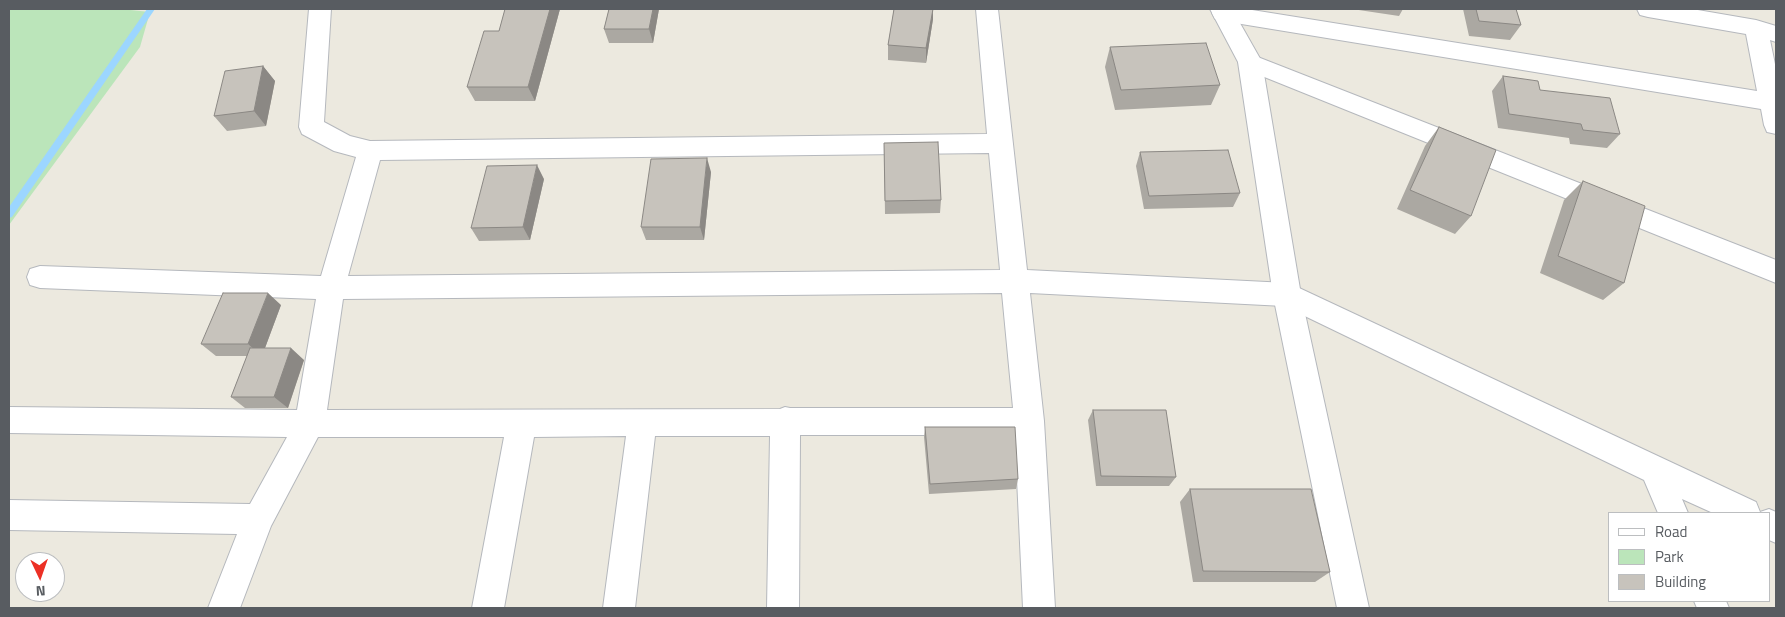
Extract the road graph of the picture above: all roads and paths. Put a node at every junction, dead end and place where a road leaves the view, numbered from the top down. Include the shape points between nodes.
1 (320, 9) edge
2 (987, 9) edge
3 (1648, 9) edge
4 (1222, 11) edge
5 (1766, 31) edge
6 (1250, 62) junction
7 (1774, 113) edge
8 (1000, 143) junction
9 (370, 151) junction
10 (1776, 272) edge
11 (40, 278) dead end
12 (1014, 281) junction
13 (331, 288) junction
14 (1287, 295) junction
15 (9, 420) edge
16 (785, 420) junction
17 (1029, 421) junction
18 (522, 422) junction
19 (642, 423) junction
20 (310, 424) junction
21 (1656, 472) junction
22 (1673, 512) edge
23 (1743, 512) edge
24 (9, 515) edge
25 (258, 519) junction
26 (224, 608) edge
27 (488, 608) edge
28 (619, 608) edge
29 (783, 608) edge
30 (1039, 608) edge
31 (1353, 608) edge

1 - 9 street via 311,127 342,144
2 - 8 street
3 - 5 street
4 - 6 street
4 - 7 street
5 - 7 street
6 - 10 street
6 - 14 street
8 - 9 street
8 - 12 street
9 - 13 street
11 - 13 street
12 - 13 street
12 - 14 street
12 - 17 street
13 - 20 street
14 - 21 street
14 - 31 street
15 - 20 street
16 - 17 street
16 - 19 street
16 - 29 street
17 - 30 street
18 - 19 street
18 - 20 street
18 - 27 street
19 - 28 street
20 - 25 street
21 - 22 street
21 - 23 street
24 - 25 street
25 - 26 street

